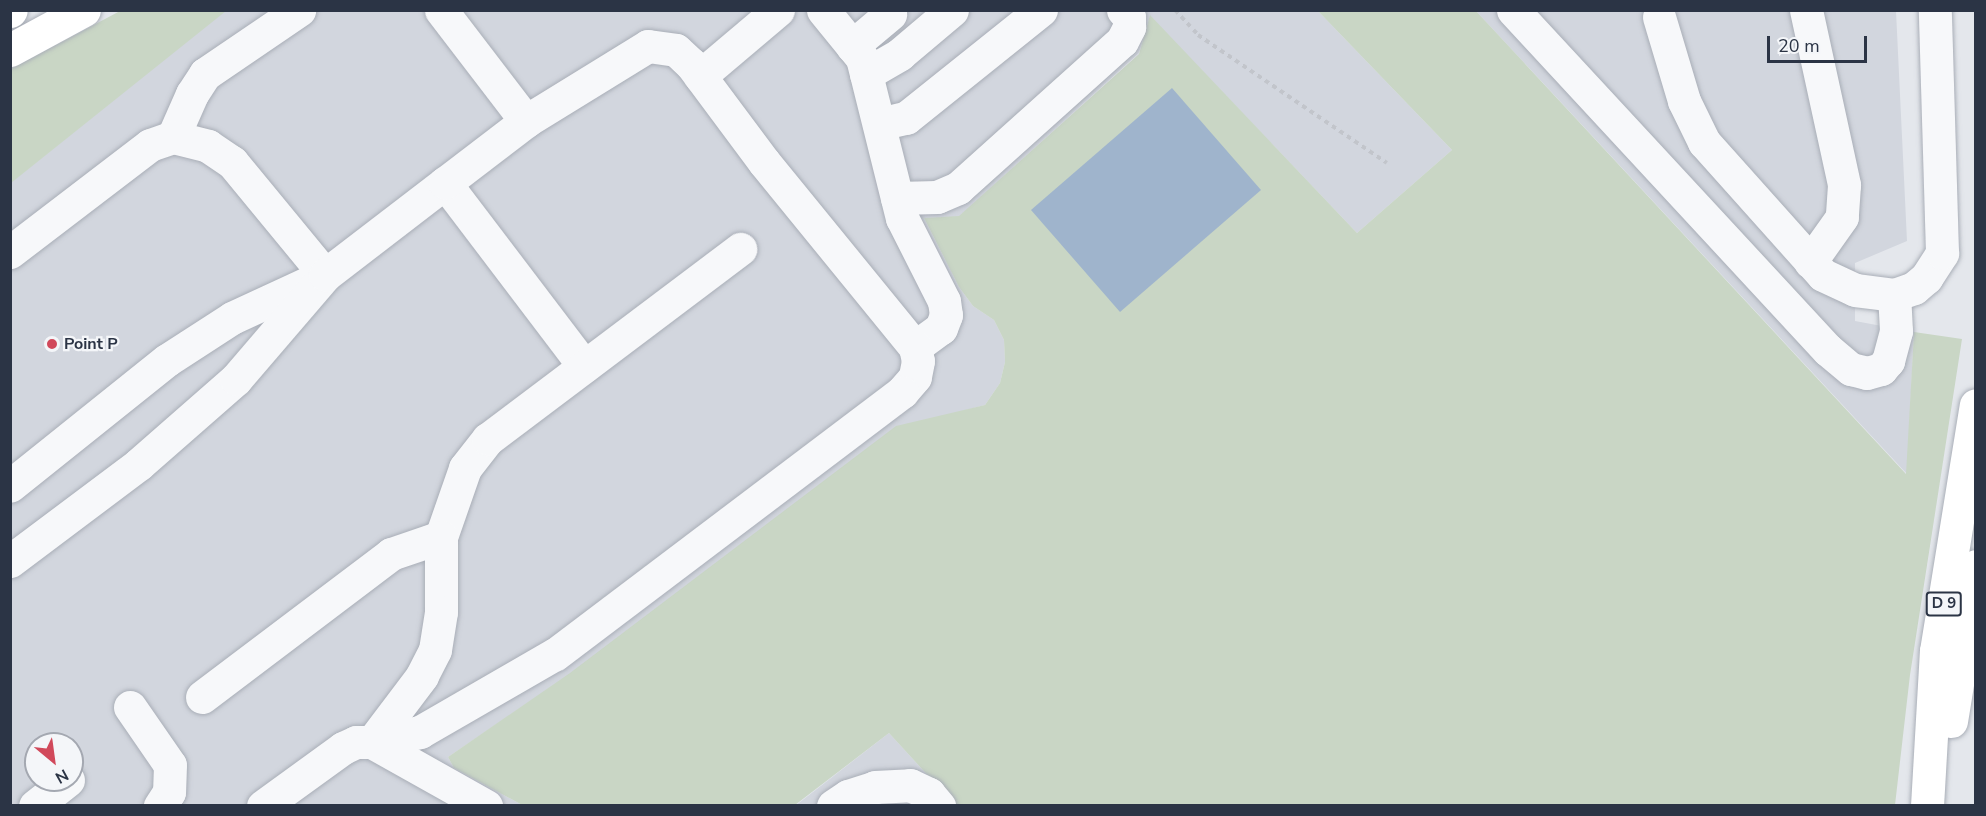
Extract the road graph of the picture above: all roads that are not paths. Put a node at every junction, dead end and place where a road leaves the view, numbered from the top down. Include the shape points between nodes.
1 (84, 10) edge
2 (298, 10) edge
3 (441, 10) edge
4 (778, 10) edge
5 (823, 10) edge
6 (952, 10) edge
7 (1041, 10) edge
8 (1123, 10) edge
9 (1513, 10) edge
10 (1806, 10) edge
11 (1935, 10) edge
12 (890, 12) edge
13 (1659, 17) dead end
14 (10, 50) edge
15 (859, 60) junction
16 (700, 76) junction
17 (526, 121) junction
18 (879, 123) junction
19 (173, 137) junction
20 (445, 183) junction
21 (897, 198) junction
22 (740, 249) dead end
23 (10, 252) edge
24 (1810, 262) junction
25 (325, 275) junction
26 (1894, 295) junction
27 (915, 347) junction
28 (584, 366) junction
29 (1976, 405) edge
30 (10, 486) edge
31 (441, 537) junction
32 (10, 561) edge
33 (1976, 566) edge
34 (202, 697) dead end
35 (130, 707) dead end
36 (372, 742) junction
37 (52, 792) edge
38 (35, 806) edge
39 (160, 806) edge
40 (264, 806) edge
41 (486, 806) edge
42 (834, 806) edge
43 (939, 806) edge
44 (1928, 806) edge
45 (1938, 806) edge

1 - 14 main road
2 - 19 lane via 205,74
3 - 17 lane
4 - 16 lane
5 - 15 lane
6 - 15 lane via 900,54
7 - 18 lane via 906,118
8 - 21 lane via 1129,17 1129,27 1122,41 958,188 937,197
9 - 26 lane via 1828,350 1851,369 1867,374 1881,369 1888,361 1896,331
10 - 24 lane via 1844,185 1842,217
11 - 26 lane via 1942,253 1926,278 1914,288
12 - 15 lane
13 - 24 lane via 1684,101 1704,142
15 - 18 lane
16 - 17 lane via 676,50 648,46
16 - 27 lane via 764,162
17 - 20 lane
18 - 21 lane
19 - 23 lane via 150,145
19 - 25 lane via 208,146 232,162
20 - 25 lane
20 - 28 lane
21 - 27 lane via 902,218 944,301 946,315 941,328
22 - 28 lane
24 - 26 lane via 1838,284
25 - 30 lane via 232,318 167,360
25 - 32 lane via 236,379 139,464
27 - 36 lane via 915,377 902,392 555,654 420,732
28 - 31 lane via 488,439 465,468
29 - 44 main road, D 9 via 1936,651
31 - 34 lane via 391,554
31 - 36 lane via 441,612 435,650 422,676
33 - 45 main road, D 9
35 - 39 lane via 170,765 170,792
36 - 40 lane via 356,742 344,748
36 - 41 lane
37 - 38 lane
42 - 43 lane via 848,796 875,787 910,785 929,794

